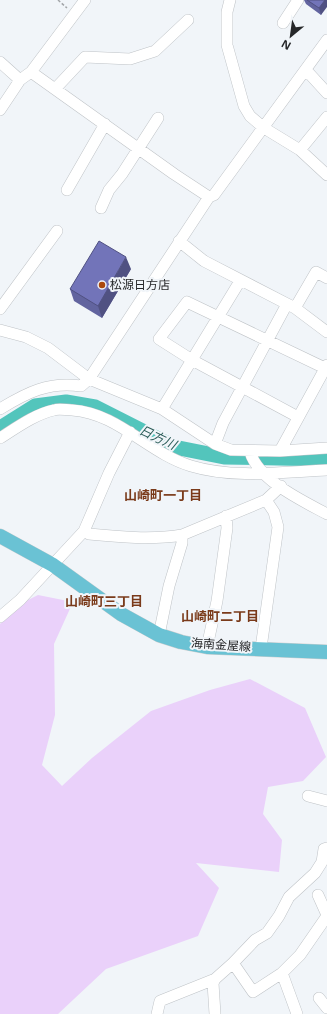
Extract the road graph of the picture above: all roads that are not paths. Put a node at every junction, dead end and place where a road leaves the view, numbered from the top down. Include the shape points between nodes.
1 (85, 0) edge
2 (230, 0) edge
3 (298, 0) edge
4 (188, 20) dead end
5 (283, 23) dead end
6 (327, 40) edge
7 (0, 62) edge
8 (306, 70) junction
9 (31, 72) junction
10 (20, 80) junction
11 (55, 89) junction
12 (327, 93) edge
13 (0, 110) edge
14 (327, 117) edge
15 (158, 118) dead end
16 (106, 124) junction
17 (264, 128) junction
18 (138, 148) junction
19 (300, 150) junction
20 (327, 175) edge
21 (68, 190) dead end
22 (209, 197) junction
23 (101, 208) dead end
24 (57, 231) dead end
25 (179, 241) junction
26 (327, 278) edge
27 (240, 280) junction
28 (291, 306) junction
29 (0, 309) edge
30 (218, 317) junction
31 (0, 330) edge
32 (327, 332) edge
33 (268, 340) junction
34 (192, 360) junction
35 (326, 368) edge
36 (89, 379) junction
37 (243, 387) junction
38 (0, 409) edge
39 (162, 409) junction
40 (298, 417) junction
41 (130, 432) junction
42 (0, 438) edge
43 (215, 444) junction
44 (327, 448) edge
45 (280, 451) junction
46 (251, 454) junction
47 (327, 470) edge
48 (262, 471) junction
49 (281, 486) junction
50 (266, 500) junction
51 (327, 514) edge
52 (226, 516) junction
53 (84, 531) junction
54 (182, 535) junction
55 (0, 536) edge
56 (53, 564) junction
57 (0, 617) edge
58 (159, 635) junction
59 (207, 647) junction
60 (261, 648) junction
61 (327, 652) edge
62 (308, 796) dead end
63 (327, 801) edge
64 (327, 848) edge
65 (318, 895) dead end
66 (327, 916) edge
67 (233, 963) junction
68 (282, 973) junction
69 (215, 979) junction
70 (319, 998) dead end
71 (327, 1008) edge
72 (158, 1014) edge
73 (215, 1014) edge
74 (297, 1014) edge

1 - 9 street
2 - 17 street via 227,12 227,45 237,84 250,116
3 - 5 street
4 - 11 street via 156,51 130,59 85,57
6 - 8 street
7 - 10 street
8 - 12 street
8 - 17 street
9 - 10 street
9 - 11 street
10 - 13 street
11 - 16 street
14 - 19 street
15 - 18 street
16 - 18 street
16 - 21 street
17 - 19 street
17 - 22 street via 214,195
18 - 22 street
18 - 23 street via 109,190
19 - 20 street
22 - 25 street
24 - 29 street
25 - 27 street via 204,261
25 - 36 street
26 - 28 street via 316,272
27 - 28 street
27 - 30 street
28 - 32 street
28 - 33 street
30 - 33 street
30 - 34 street
30 - 34 street via 187,302 158,339
31 - 36 street via 26,336 48,348
33 - 35 street
33 - 37 street
34 - 37 street
34 - 39 street
35 - 40 street
36 - 38 street via 81,386 67,384 24,394
36 - 39 street
37 - 40 street
37 - 43 street via 223,423
39 - 43 street
40 - 45 street
41 - 42 street via 110,420 86,411 54,409 31,419
41 - 48 street via 172,458 192,466 222,472
41 - 53 street
43 - 46 street
44 - 45 street
45 - 46 street
46 - 48 street
47 - 48 street
48 - 49 street
49 - 50 street
49 - 51 street via 294,497
50 - 52 street
50 - 60 street via 274,512 278,527
52 - 54 street
52 - 59 street via 227,528 217,601
53 - 54 street via 90,534 139,537 167,538
53 - 56 street
54 - 58 street via 182,544 169,586
55 - 56 main road, 海南金屋線
56 - 57 street via 20,600
56 - 58 main road, 海南金屋線 via 121,614
58 - 59 main road, 海南金屋線
59 - 60 main road, 海南金屋線
60 - 61 main road, 海南金屋線
62 - 63 street
64 - 67 street via 324,848 322,862 315,873 289,897 267,933 255,940
65 - 66 street
66 - 68 street via 300,955
67 - 68 street via 252,992
67 - 69 street
68 - 74 street
69 - 72 street via 160,1001
69 - 73 street
70 - 71 street

